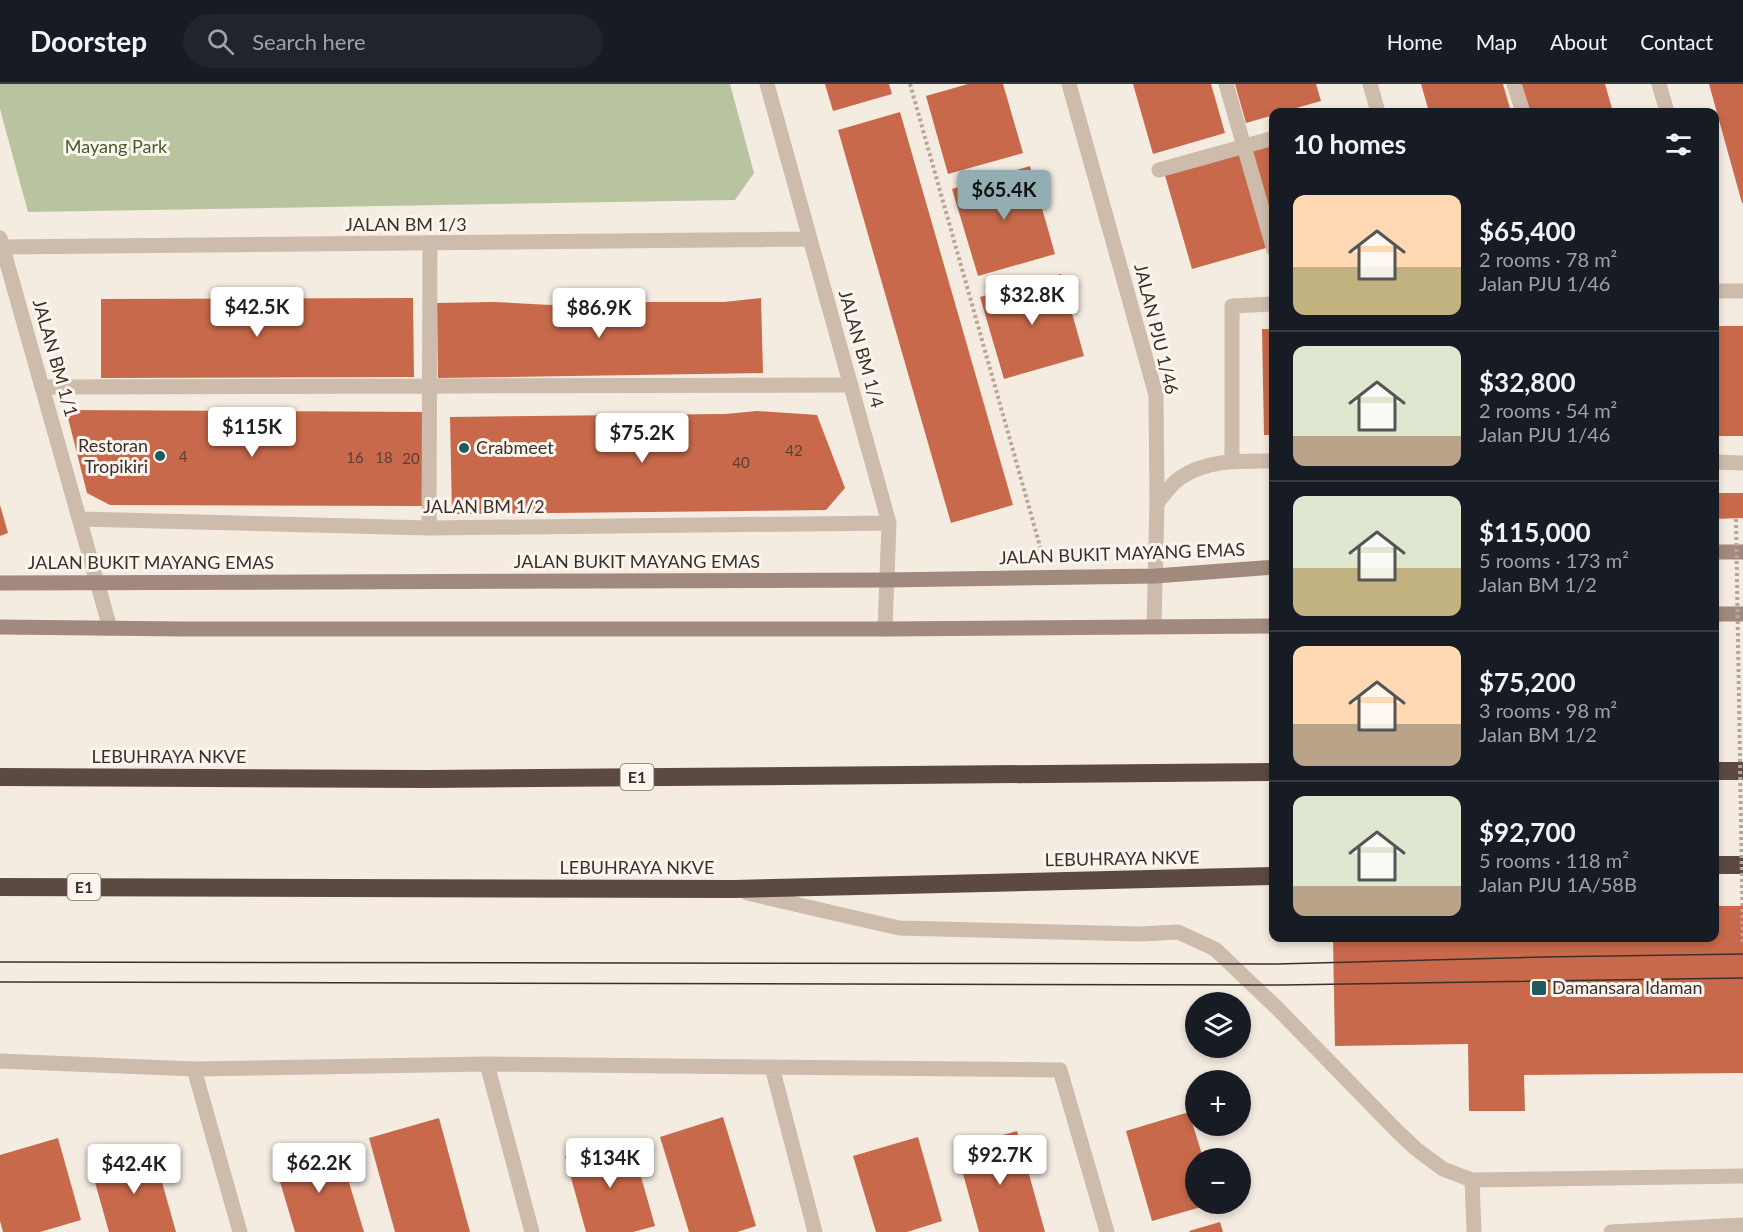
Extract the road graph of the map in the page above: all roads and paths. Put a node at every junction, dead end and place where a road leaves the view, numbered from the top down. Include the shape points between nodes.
1 (767, 84) edge
2 (910, 84) edge
3 (1069, 84) edge
4 (1226, 84) edge
5 (1370, 84) edge
6 (1514, 84) edge
7 (1659, 84) edge
8 (1373, 108) edge
9 (1521, 108) edge
10 (1666, 108) edge
11 (1269, 139) edge
12 (1244, 146) junction
13 (1159, 170) dead end
14 (1269, 233) edge
15 (810, 240) junction
16 (1, 242) edge
17 (430, 244) junction
18 (1719, 291) edge
19 (1743, 291) edge
20 (1269, 304) edge
21 (850, 385) junction
22 (429, 386) junction
23 (43, 387) junction
24 (1232, 461) junction
25 (1269, 461) edge
26 (1719, 462) edge
27 (1743, 463) edge
28 (1157, 503) junction
29 (80, 519) junction
30 (1736, 519) dead end
31 (889, 523) junction
32 (429, 528) junction
33 (1719, 552) edge
34 (1743, 552) edge
35 (1269, 567) edge
36 (1155, 576) junction
37 (1049, 578) junction
38 (887, 580) junction
39 (0, 583) edge
40 (97, 583) junction
41 (1719, 614) edge
42 (1743, 614) edge
43 (1154, 626) junction
44 (1269, 626) edge
45 (0, 627) edge
46 (110, 628) junction
47 (885, 628) junction
48 (1719, 771) edge
49 (1743, 771) edge
50 (1269, 772) edge
51 (0, 777) edge
52 (1719, 865) edge
53 (1743, 865) edge
54 (1269, 876) edge
55 (0, 887) edge
56 (734, 889) junction
57 (1743, 945) edge
58 (0, 1061) edge
59 (487, 1064) junction
60 (772, 1068) junction
61 (194, 1070) junction
62 (1743, 1176) edge
63 (1472, 1180) junction
64 (1743, 1226) edge
65 (240, 1232) edge
66 (532, 1232) edge
67 (815, 1232) edge
68 (1107, 1232) edge
69 (1474, 1232) edge
70 (1611, 1232) edge
71 (1739, 1232) edge

1 - 15 street, JALAN BM 1/4
2 - 37 path
3 - 28 street, JALAN PJU 1/46 via 1156,395
4 - 12 street
5 - 8 street
6 - 9 street
7 - 10 street
11 - 12 street
12 - 13 street
12 - 14 street
15 - 17 street, JALAN BM 1/3
15 - 21 street, JALAN BM 1/4
16 - 17 street, JALAN BM 1/3
16 - 23 street, JALAN BM 1/1
17 - 22 street
18 - 19 street
20 - 24 street via 1232,306
21 - 22 street
21 - 31 street, JALAN BM 1/4
22 - 23 street
22 - 32 street
23 - 29 street, JALAN BM 1/1
24 - 25 street
24 - 28 street via 1180,478
26 - 27 street
28 - 36 street, JALAN PJU 1/46
29 - 32 street, JALAN BM 1/2
29 - 40 street, JALAN BM 1/1
30 - 57 path, bridge
31 - 32 street, JALAN BM 1/2
31 - 38 street, JALAN BM 1/4
33 - 34 main road
35 - 36 main road, JALAN BUKIT MAYANG EMAS
36 - 37 main road, JALAN BUKIT MAYANG EMAS
36 - 43 street, JALAN PJU 1/46
37 - 38 main road, JALAN BUKIT MAYANG EMAS
38 - 40 main road, JALAN BUKIT MAYANG EMAS
38 - 47 street, JALAN BM 1/4
39 - 40 main road, JALAN BUKIT MAYANG EMAS
40 - 46 street, JALAN BM 1/1
41 - 42 main road
43 - 44 main road
43 - 47 main road
45 - 46 main road
46 - 47 main road
48 - 49 highway
50 - 51 highway, LEBUHRAYA NKVE / E1 via 427,779
52 - 53 highway
54 - 56 highway, LEBUHRAYA NKVE / E1
55 - 56 highway, LEBUHRAYA NKVE / E1
56 - 63 street via 899,928 1178,932 1215,949 1416,1149 1443,1169
58 - 61 street
59 - 60 street
59 - 61 street
59 - 66 street
60 - 67 street
60 - 68 street via 1060,1070
61 - 65 street
62 - 63 street
63 - 69 street
64 - 70 street
64 - 71 street

